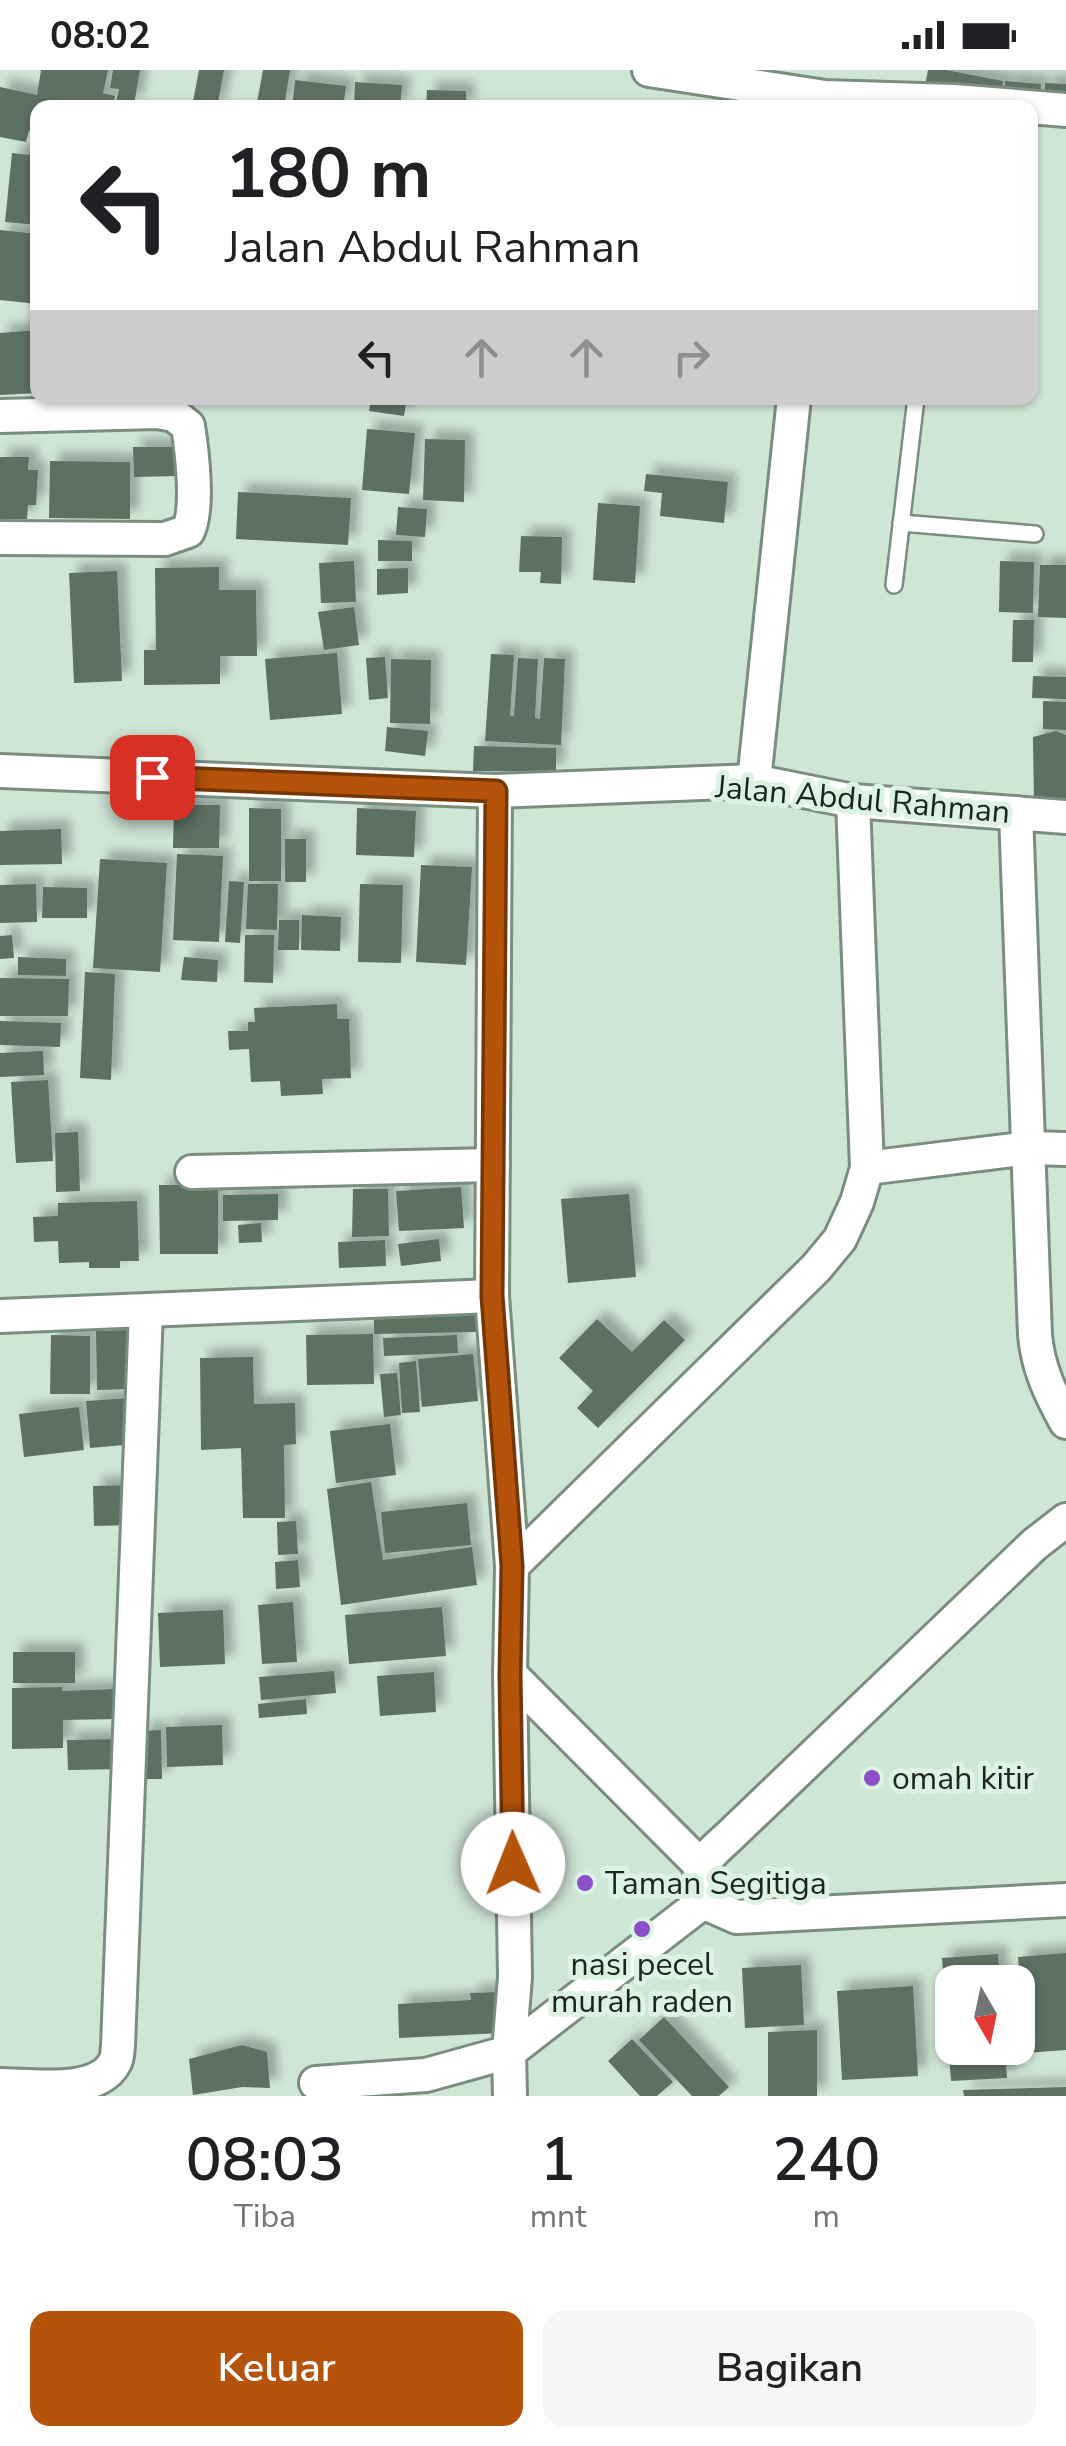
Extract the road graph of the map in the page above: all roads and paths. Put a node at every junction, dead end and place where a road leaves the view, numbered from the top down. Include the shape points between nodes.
1 (649, 70) edge
2 (813, 100) edge
3 (1038, 109) edge
4 (1066, 110) edge
5 (793, 405) edge
6 (915, 405) edge
7 (0, 416) edge
8 (901, 523) junction
9 (1035, 534) dead end
10 (0, 538) edge
11 (894, 585) dead end
12 (0, 771) edge
13 (754, 781) junction
14 (496, 791) junction
15 (853, 802) junction
16 (1016, 813) junction
17 (1066, 817) edge
18 (1030, 1148) junction
19 (1066, 1148) edge
20 (493, 1165) junction
21 (867, 1168) junction
22 (192, 1172) dead end
23 (492, 1296) junction
24 (146, 1311) junction
25 (0, 1316) edge
26 (1066, 1422) edge
27 (1066, 1520) edge
28 (512, 1566) junction
29 (510, 1674) junction
30 (701, 1866) junction
31 (1066, 1900) edge
32 (710, 1906) junction
33 (509, 2052) junction
34 (316, 2083) dead end
35 (0, 2085) edge
36 (510, 2096) edge

1 - 2 street
3 - 4 street
5 - 13 street
6 - 8 lane
7 - 10 street via 174,415 188,426 192,446 194,520 188,531 165,539
8 - 9 lane
8 - 11 lane
12 - 14 street, Jalan Abdul Rahman
13 - 14 street, Jalan Abdul Rahman
13 - 15 street, Jalan Abdul Rahman
14 - 20 street
15 - 16 street, Jalan Abdul Rahman
15 - 21 street
16 - 17 street, Jalan Abdul Rahman
16 - 18 street
18 - 19 street
18 - 21 street
18 - 26 street via 1036,1355
20 - 22 street
20 - 23 street
21 - 28 street via 840,1239 816,1268
23 - 24 street
23 - 28 street
24 - 25 street
24 - 35 street via 115,2062 100,2079 74,2086
27 - 30 street
28 - 29 street
29 - 30 street
29 - 33 street
30 - 32 street via 698,1882
31 - 32 street via 737,1916
32 - 33 street
33 - 34 street via 426,2074
33 - 36 street

